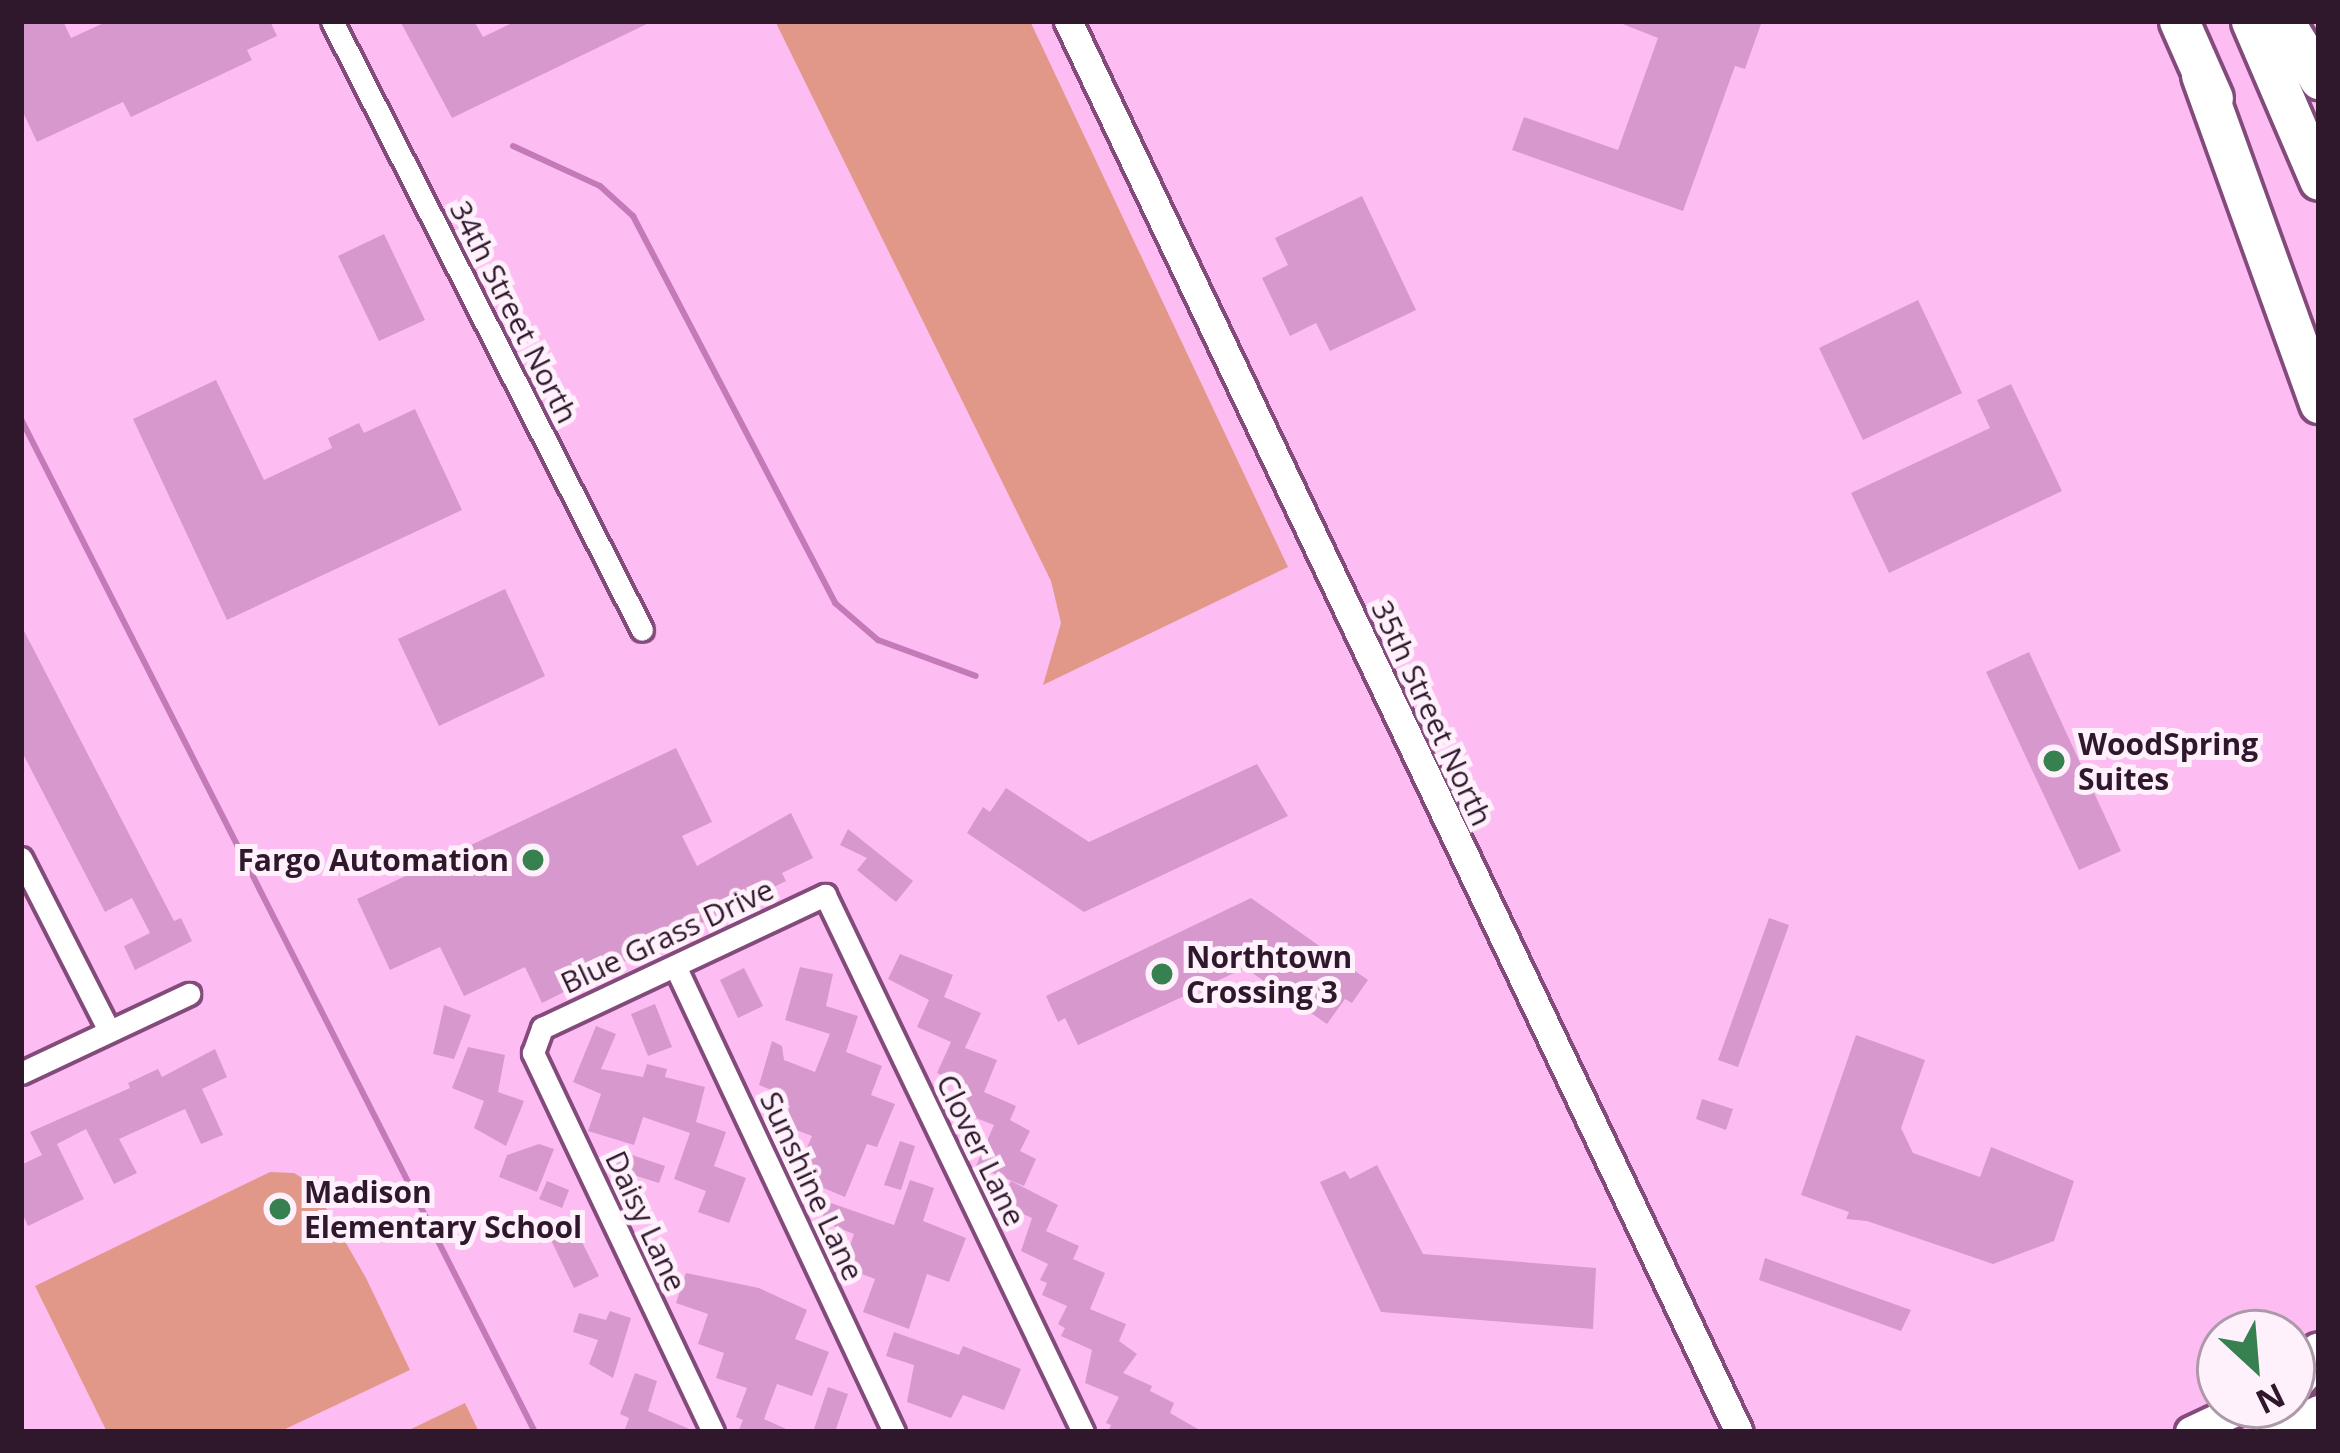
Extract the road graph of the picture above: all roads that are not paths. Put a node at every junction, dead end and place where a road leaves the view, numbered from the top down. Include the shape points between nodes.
1 (332, 21) edge
2 (1067, 21) edge
3 (2179, 21) edge
4 (2251, 21) edge
5 (2284, 21) edge
6 (2201, 75) junction
7 (2319, 80) edge
8 (2319, 180) edge
9 (2319, 320) edge
10 (2319, 403) edge
11 (642, 630) dead end
12 (21, 858) edge
13 (825, 895) joint
14 (675, 966) junction
15 (189, 994) dead end
16 (109, 1030) junction
17 (539, 1035) joint
18 (21, 1073) edge
19 (2319, 1411) edge
20 (713, 1432) edge
21 (894, 1432) edge
22 (1083, 1432) edge
23 (1739, 1432) edge
24 (2275, 1432) edge

1 - 11 street, 34th Street North
2 - 23 street, 35th Street North
3 - 6 highway
4 - 8 highway
5 - 7 highway
6 - 9 highway
6 - 10 highway
12 - 16 street
13 - 14 street, Blue Grass Drive
13 - 22 street, Clover Lane
14 - 17 street, Blue Grass Drive
14 - 21 street, Sunshine Lane
15 - 16 street
16 - 18 street
17 - 20 street, Daisy Lane via 533,1053
19 - 24 main road

